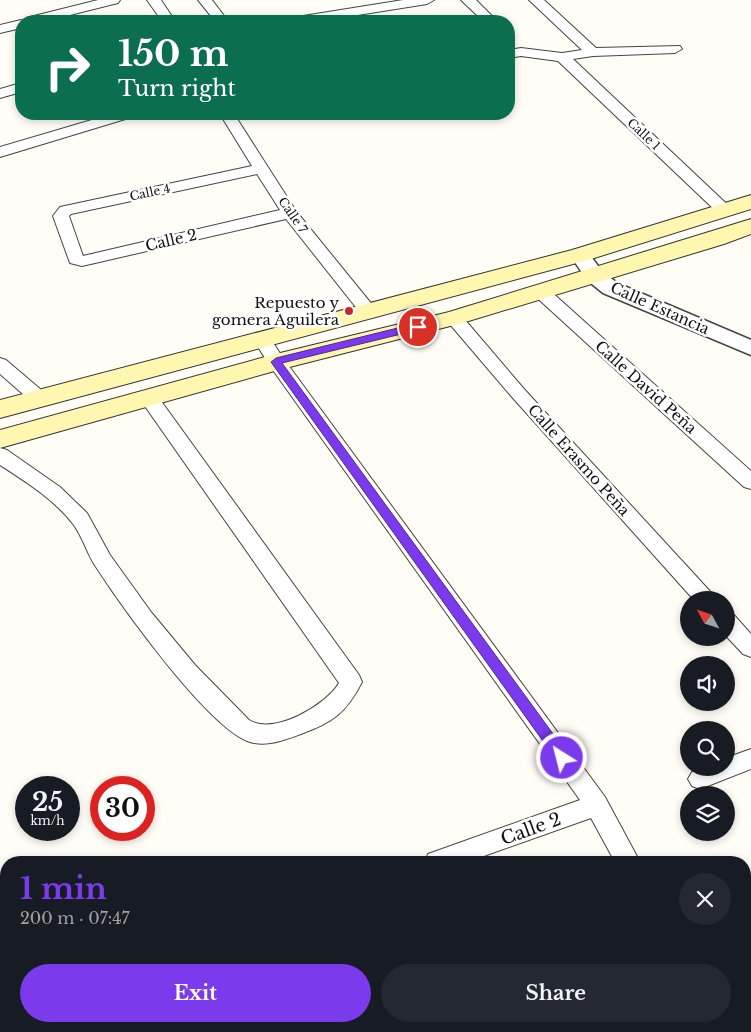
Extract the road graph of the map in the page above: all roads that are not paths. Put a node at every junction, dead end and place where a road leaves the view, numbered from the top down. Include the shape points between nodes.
1 (113, 0) edge
2 (154, 0) edge
3 (205, 0) edge
4 (341, 0) edge
5 (428, 0) edge
6 (468, 0) edge
7 (536, 0) edge
8 (353, 12) junction
9 (54, 15) edge
10 (165, 15) edge
11 (217, 15) edge
12 (334, 15) edge
13 (484, 15) edge
14 (15, 25) edge
15 (0, 29) edge
16 (675, 49) dead end
17 (594, 52) junction
18 (515, 53) edge
19 (562, 57) junction
20 (15, 89) edge
21 (0, 94) edge
22 (107, 120) edge
23 (231, 120) edge
24 (0, 152) edge
25 (263, 168) junction
26 (751, 201) edge
27 (726, 211) junction
28 (290, 213) junction
29 (751, 226) edge
30 (68, 236) joint
31 (580, 255) junction
32 (594, 275) junction
33 (542, 292) junction
34 (368, 311) junction
35 (454, 318) junction
36 (262, 339) junction
37 (751, 348) edge
38 (276, 362) junction
39 (0, 364) edge
40 (39, 398) junction
41 (149, 398) junction
42 (0, 409) edge
43 (0, 439) edge
44 (0, 455) edge
45 (751, 482) edge
46 (699, 591) edge
47 (735, 631) edge
48 (751, 648) edge
49 (751, 759) edge
50 (700, 778) dead end
51 (597, 805) junction
52 (454, 856) edge
53 (625, 856) edge

1 - 9 street
2 - 10 street
3 - 11 street
4 - 8 street
5 - 8 street
6 - 13 street
7 - 17 street
8 - 12 street
14 - 15 street
16 - 17 street
17 - 19 street
18 - 19 street
19 - 27 street, Calle 1
20 - 21 street
22 - 24 street
23 - 25 street, Calle 7
25 - 28 street, Calle 7
25 - 30 street, Calle 4 via 66,210 61,216
26 - 27 main road
27 - 31 main road
28 - 30 street, Calle 2 via 82,261 76,259
28 - 34 street, Calle 7
29 - 32 main road
31 - 32 street, Calle Estancia
31 - 34 main road
32 - 33 main road
32 - 37 street, Calle Estancia via 610,288
33 - 35 main road
33 - 45 street, Calle David Peña
34 - 36 main road
35 - 38 main road
35 - 46 street, Calle Erasmo Peña
36 - 38 street
36 - 40 main road
38 - 41 main road
38 - 51 street
39 - 40 street
40 - 42 main road
41 - 43 main road
41 - 44 street via 351,682 341,701 326,714 268,734 251,732 239,725 192,679 152,629 102,560 80,518 54,493
47 - 48 street
49 - 50 street
51 - 52 street, Calle 2
51 - 53 street

